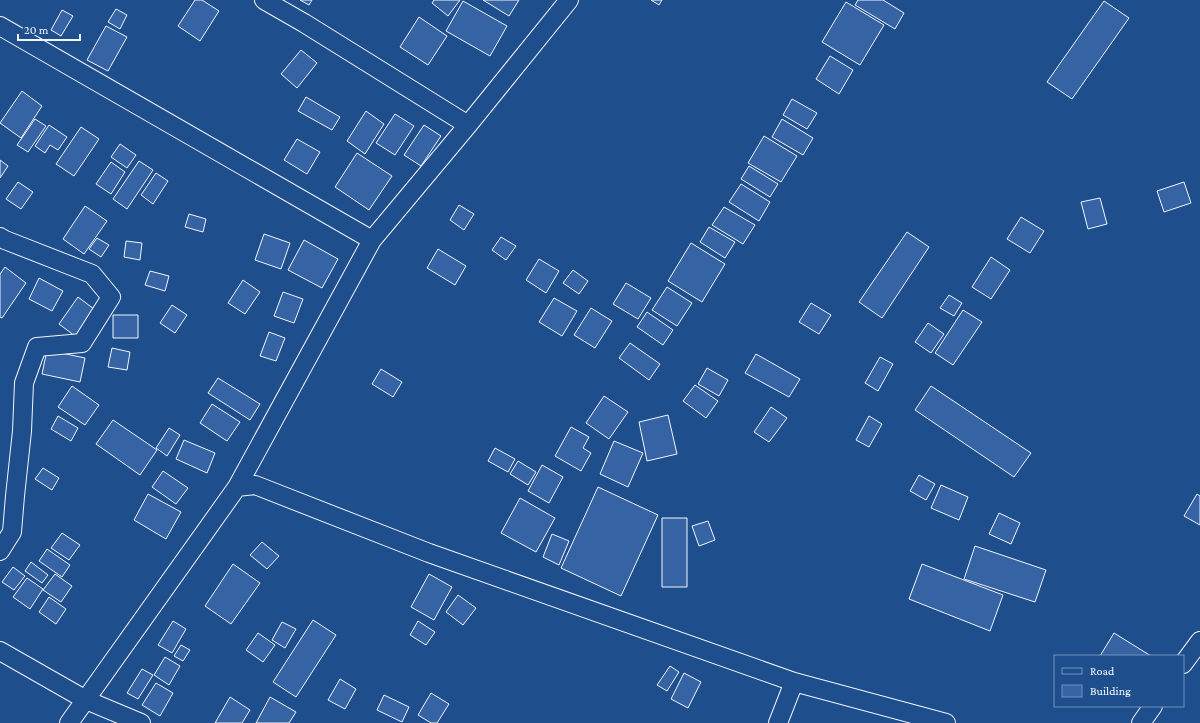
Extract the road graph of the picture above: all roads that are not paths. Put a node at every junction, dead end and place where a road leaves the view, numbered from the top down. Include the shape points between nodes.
1 (264, 0) edge
2 (568, 0) edge
3 (0, 26) edge
4 (468, 125) junction
5 (0, 237) edge
6 (372, 240) junction
7 (237, 487) junction
8 (0, 551) edge
9 (1200, 641) edge
10 (0, 651) edge
11 (1184, 663) edge
12 (794, 682) junction
13 (86, 700) junction
14 (1152, 707) edge
15 (69, 723) edge
16 (141, 723) edge
17 (778, 723) edge
18 (946, 723) edge
19 (1141, 723) edge

1 - 4 street
2 - 4 street
3 - 6 street
4 - 6 street
5 - 8 street via 92,274 111,297 82,343 37,346 24,383 12,532
6 - 7 street
7 - 12 street via 255,485 429,553
7 - 13 street
9 - 11 street
10 - 13 street
12 - 17 street
12 - 18 street
13 - 15 street
13 - 16 street
14 - 19 street

